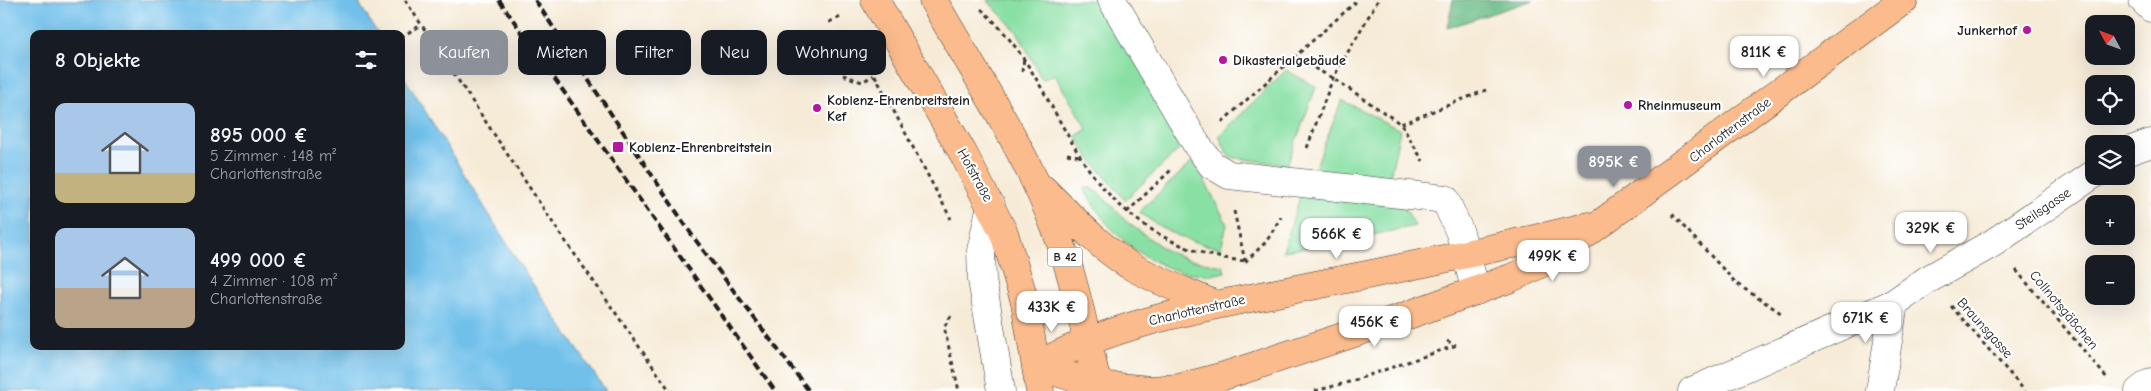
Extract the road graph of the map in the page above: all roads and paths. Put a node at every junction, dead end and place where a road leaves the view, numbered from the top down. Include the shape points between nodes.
1 (405, 0) edge
2 (875, 0) edge
3 (933, 0) edge
4 (1112, 0) edge
5 (1358, 0) edge
6 (1378, 0) edge
7 (1904, 0) edge
8 (2143, 0) edge
9 (976, 4) dead end
10 (2151, 8) edge
11 (828, 22) dead end
12 (847, 22) dead end
13 (421, 25) junction
14 (405, 35) edge
15 (1024, 57) junction
16 (1293, 57) junction
17 (1022, 72) dead end
18 (843, 75) dead end
19 (874, 75) joint
20 (1333, 78) junction
21 (1486, 90) dead end
22 (1401, 124) junction
23 (2151, 143) edge
24 (1197, 145) junction
25 (2135, 149) edge
26 (1067, 154) dead end
27 (1080, 156) junction
28 (1032, 178) junction
29 (2085, 180) edge
30 (1649, 189) junction
31 (1445, 199) junction
32 (991, 205) junction
33 (1127, 212) junction
34 (1603, 222) junction
35 (952, 228) dead end
36 (1993, 243) junction
37 (1466, 256) junction
38 (1245, 262) dead end
39 (1927, 280) junction
40 (1476, 291) junction
41 (1894, 303) junction
42 (1216, 305) junction
43 (954, 312) dead end
44 (1816, 336) junction
45 (1089, 339) junction
46 (1447, 341) dead end
47 (1351, 374) dead end
48 (1038, 379) edge
49 (1349, 382) junction
50 (2151, 382) edge
51 (1216, 384) edge
52 (2112, 384) dead end
53 (1098, 388) edge
54 (670, 391) edge
55 (959, 391) edge
56 (1001, 391) edge
57 (1315, 391) edge
58 (1692, 391) edge
59 (1880, 391) edge
60 (2025, 391) edge
61 (2139, 391) edge

1 - 13 path
2 - 32 main road, Hofstraße
3 - 28 main road, B 42
4 - 24 street
5 - 16 path
6 - 20 path
7 - 30 main road, Charlottenstraße
8 - 10 street
9 - 15 path via 994,20
11 - 12 path via 843,15
13 - 14 path
13 - 54 path
15 - 17 path
15 - 27 path
16 - 20 path
16 - 24 path
18 - 19 path via 862,82
19 - 35 path via 950,218
20 - 22 path
21 - 22 path
22 - 31 path
23 - 25 street
24 - 31 street via 1212,165 1229,175
24 - 33 path
26 - 27 path
27 - 33 path via 1094,177
28 - 42 main road via 1128,264
28 - 45 main road, B 42 via 1066,261
29 - 36 street, Steilsgasse
30 - 34 main road, Charlottenstraße
30 - 44 path via 1737,284
31 - 37 street via 1460,232
32 - 48 main road, Hofstraße via 1004,232 1025,302
32 - 56 street via 981,252 982,280
33 - 38 path via 1168,241
34 - 37 main road, Charlottenstraße
34 - 40 main road, Charlottenstraße via 1533,269
36 - 39 street, Steilsgasse
36 - 52 path, Collnotsgäßchen
37 - 40 street
37 - 42 main road, Charlottenstraße
39 - 41 street, Steilsgasse
39 - 60 path, Braunsgasse
40 - 51 main road, Charlottenstraße
41 - 44 street, Steilsgasse
41 - 59 street
42 - 45 main road, Charlottenstraße via 1159,316
43 - 55 path via 944,327
44 - 58 street, Steilsgasse
45 - 48 main road, Charlottenstraße
45 - 53 main road, B 42
46 - 49 path via 1457,345
47 - 49 path
48 - 53 main road, Charlottenstraße
49 - 57 path
50 - 61 street
51 - 53 main road, Charlottenstraße via 1150,390

